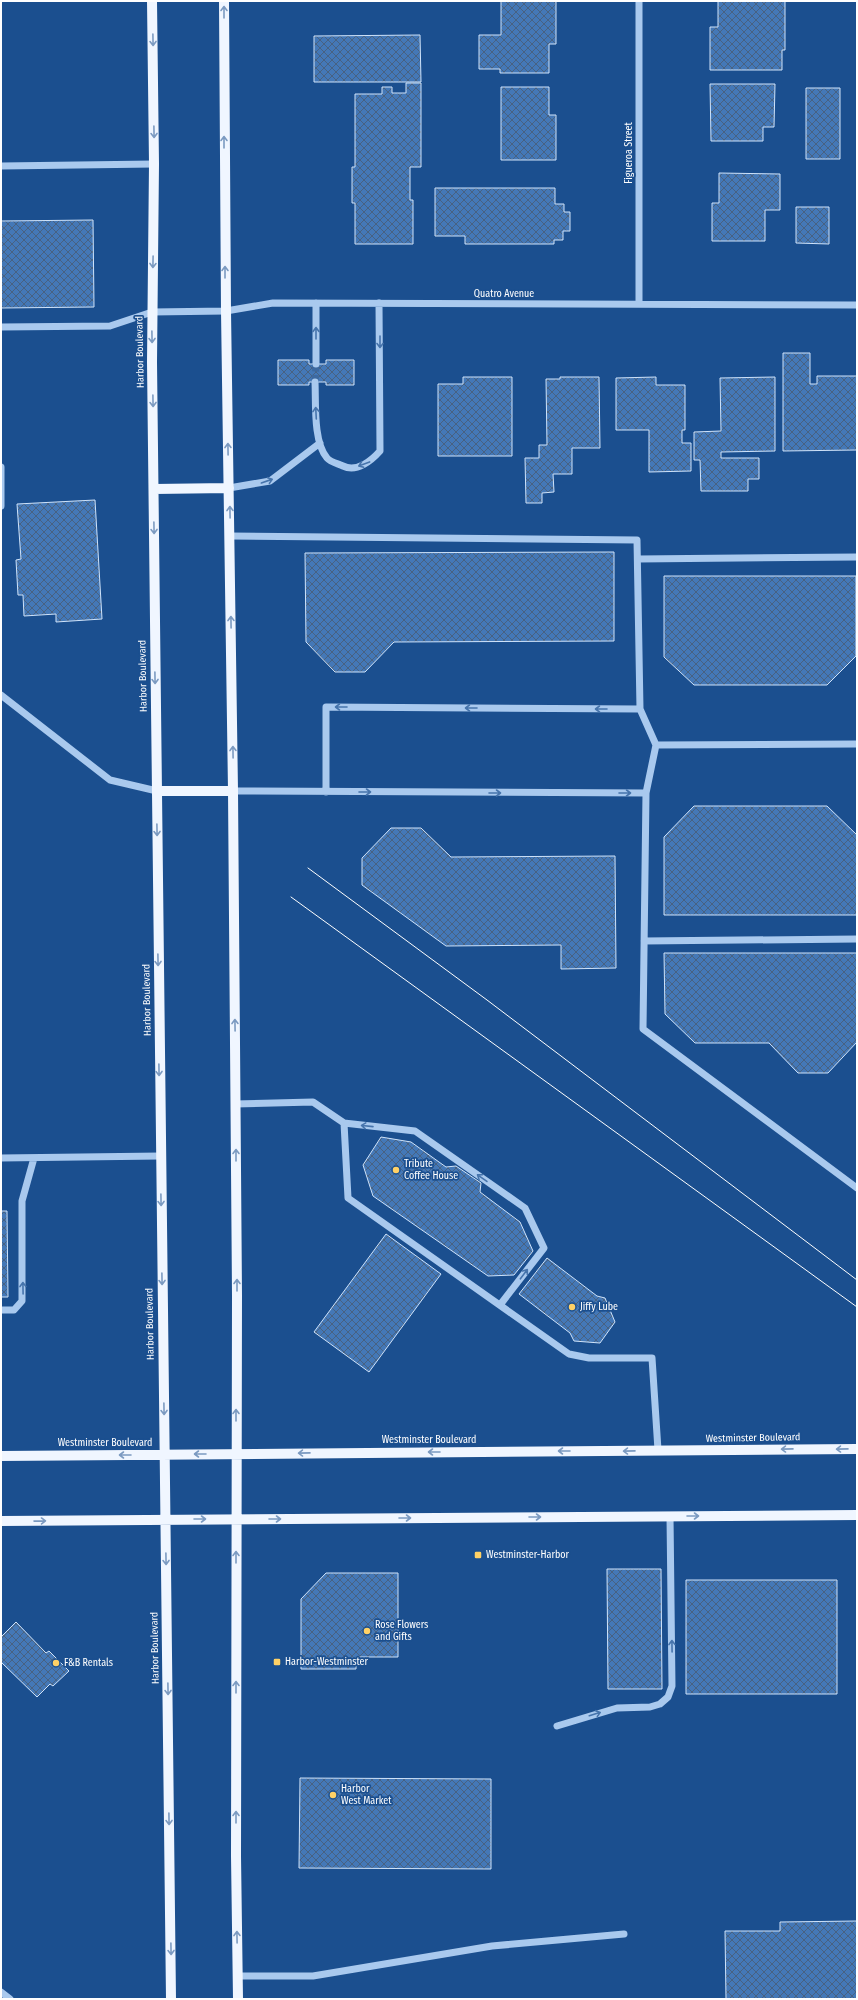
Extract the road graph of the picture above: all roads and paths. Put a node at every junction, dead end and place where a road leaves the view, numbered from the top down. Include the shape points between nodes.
1 (152, 1) edge
2 (224, 1) edge
3 (639, 1) edge
4 (154, 164) junction
5 (1, 166) edge
6 (316, 303) junction
7 (380, 303) junction
8 (639, 304) junction
9 (857, 305) edge
10 (226, 311) junction
11 (152, 312) junction
12 (1, 327) edge
13 (316, 364) tunnel mouth
14 (315, 382) tunnel mouth
15 (320, 443) junction
16 (1, 467) edge
17 (229, 488) junction
18 (154, 490) junction
19 (1, 506) edge
20 (230, 536) junction
21 (857, 557) edge
22 (638, 559) junction
23 (1, 695) edge
24 (640, 709) junction
25 (857, 744) edge
26 (656, 745) junction
27 (157, 791) junction
28 (233, 791) junction
29 (326, 792) junction
30 (646, 794) junction
31 (857, 939) edge
32 (644, 942) junction
33 (235, 1104) junction
34 (344, 1123) junction
35 (160, 1156) junction
36 (1, 1158) edge
37 (34, 1158) junction
38 (857, 1188) edge
39 (500, 1305) junction
40 (1, 1310) edge
41 (857, 1449) edge
42 (658, 1450) junction
43 (236, 1454) junction
44 (164, 1455) junction
45 (1, 1456) edge
46 (857, 1515) edge
47 (670, 1516) junction
48 (236, 1519) junction
49 (165, 1520) junction
50 (1, 1521) edge
51 (557, 1726) dead end
52 (624, 1934) dead end
53 (238, 1976) junction
54 (1, 1992) edge
55 (10, 1999) edge
56 (171, 1999) edge
57 (238, 1999) edge

1 -> 4 main road, Harbor Boulevard
10 -> 2 main road
3 - 8 street, Figueroa Street
4 - 5 street
4 -> 11 main road, Harbor Boulevard
6 - 7 street, Quatro Avenue
6 - 10 street, Quatro Avenue via 273,303
13 -> 6 street
7 - 8 street, Quatro Avenue
7 -> 15 street via 380,451 368,463 347,468 327,459
8 - 9 street, Quatro Avenue
10 - 11 street, Quatro Avenue
17 -> 10 main road
11 - 12 street, Quatro Avenue via 110,326
11 -> 18 main road, Harbor Boulevard
15 -> 14 street
17 -> 15 street via 270,482
16 - 19 street
17 - 18 main road
20 -> 17 main road
18 -> 27 main road, Harbor Boulevard
20 - 22 street via 637,540
28 -> 20 main road
21 - 22 street
22 - 24 street
23 - 27 street via 110,780
24 - 26 street
24 -> 29 street via 326,707
25 - 26 street
26 - 30 street
27 - 28 main road
27 -> 35 main road, Harbor Boulevard
28 - 29 street
33 -> 28 main road
29 -> 30 street
30 - 32 street
31 - 32 street
32 - 38 street via 643,1029
33 - 34 street via 313,1102
43 -> 33 main road
34 - 39 street via 348,1198
39 -> 34 street via 544,1248 525,1208 416,1131
35 - 37 street
35 -> 44 main road, Harbor Boulevard
36 - 37 street
40 -> 37 street via 14,1310 22,1301 22,1201
39 - 42 street via 569,1354 589,1358 652,1358
41 -> 42 main road, Westminster Boulevard
42 -> 43 main road, Westminster Boulevard
43 -> 44 main road, Westminster Boulevard
43 - 48 main road
44 -> 45 main road, Westminster Boulevard
44 - 49 main road, Harbor Boulevard
47 -> 46 main road
48 -> 47 main road
51 -> 47 street via 617,1708 650,1707 668,1698 672,1686
49 -> 48 main road
53 -> 48 main road
50 -> 49 main road
49 -> 56 main road, Harbor Boulevard
52 - 53 street via 492,1946 313,1976
53 - 57 main road
54 - 55 street

